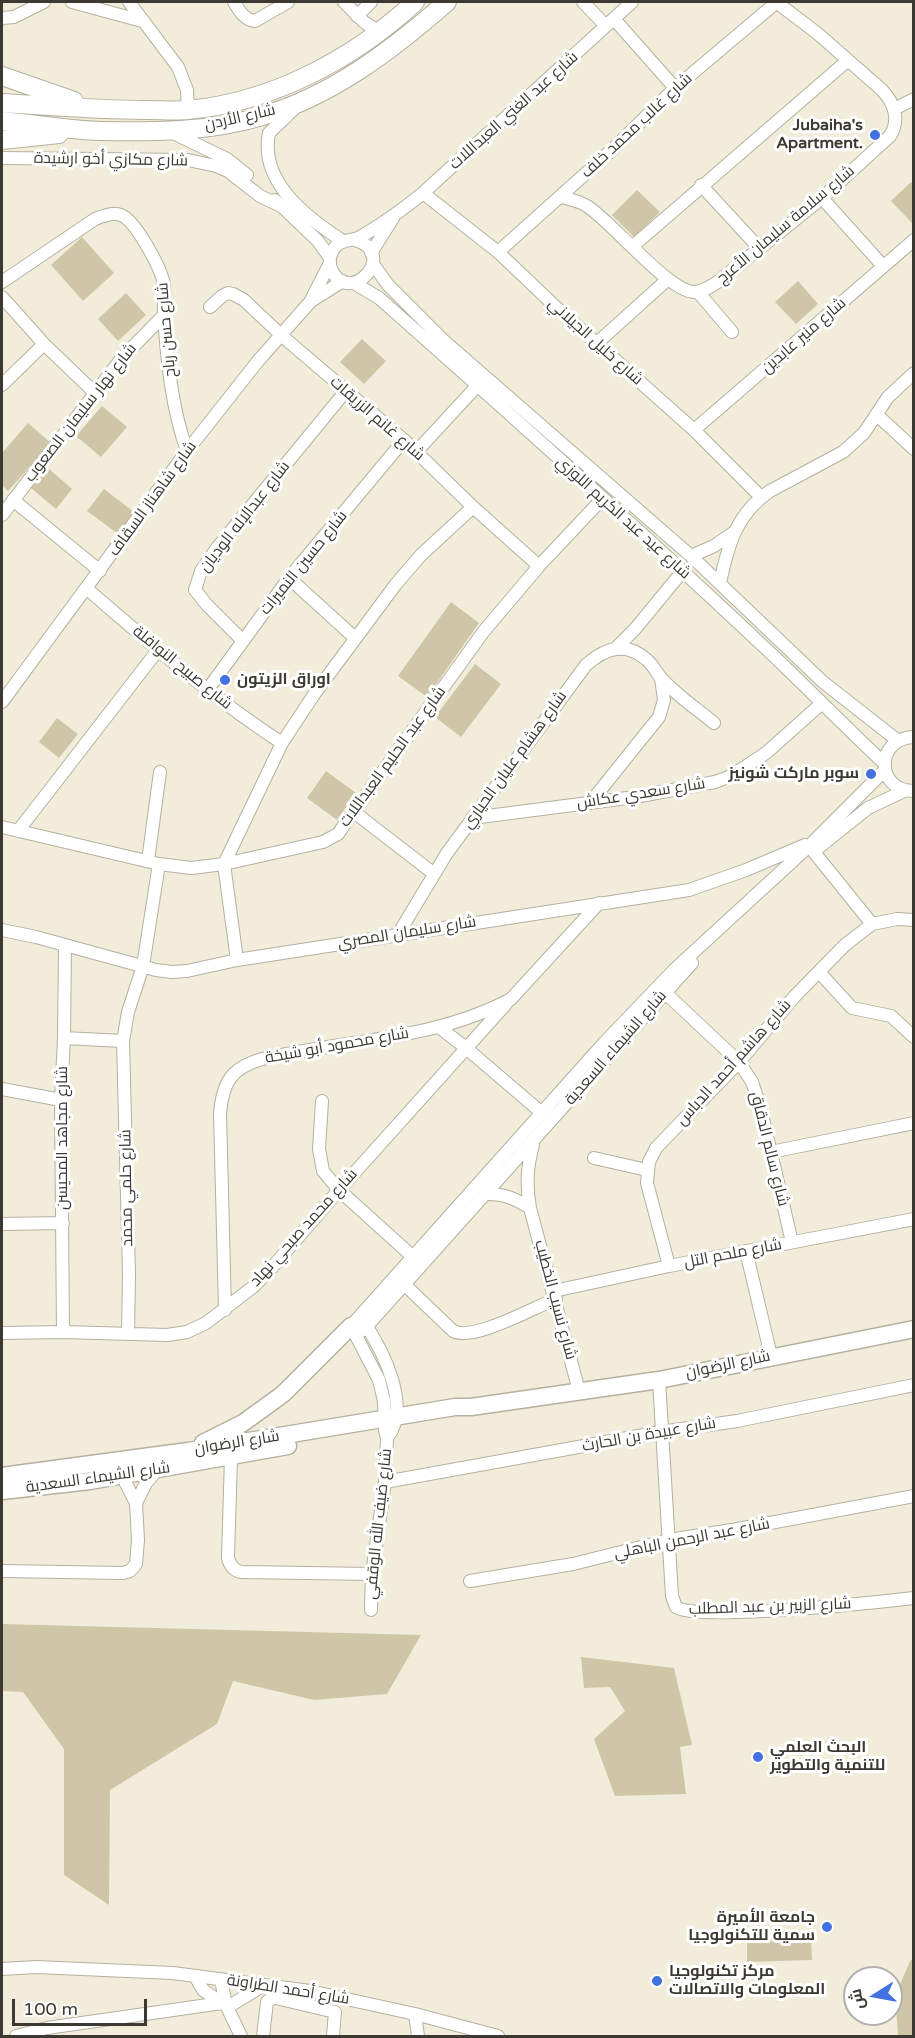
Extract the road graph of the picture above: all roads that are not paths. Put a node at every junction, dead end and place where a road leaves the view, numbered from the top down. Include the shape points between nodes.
1 (44, 2) edge
2 (72, 2) edge
3 (129, 2) edge
4 (234, 2) edge
5 (288, 2) edge
6 (344, 2) edge
7 (372, 2) edge
8 (414, 2) edge
9 (447, 2) edge
10 (583, 2) edge
11 (632, 2) edge
12 (777, 2) edge
13 (357, 16) junction
14 (2, 18) edge
15 (142, 21) junction
16 (610, 22) junction
17 (379, 32) junction
18 (847, 61) junction
19 (2, 76) edge
20 (675, 88) junction
21 (914, 99) edge
22 (306, 100) junction
23 (2, 103) edge
24 (894, 109) junction
25 (98, 110) junction
26 (188, 110) junction
27 (2, 121) edge
28 (167, 130) junction
29 (99, 131) junction
30 (2, 140) edge
31 (2, 158) edge
32 (701, 185) junction
33 (423, 193) junction
34 (561, 197) junction
35 (822, 198) junction
36 (281, 206) junction
37 (394, 217) junction
38 (349, 240) junction
39 (914, 240) edge
40 (633, 246) junction
41 (759, 249) junction
42 (498, 252) junction
43 (372, 259) junction
44 (330, 261) junction
45 (883, 266) junction
46 (668, 279) junction
47 (2, 282) edge
48 (348, 282) junction
49 (698, 292) junction
50 (2, 297) edge
51 (310, 302) junction
52 (210, 307) dead end
53 (164, 315) junction
54 (732, 332) dead end
55 (282, 336) junction
56 (597, 343) junction
57 (44, 344) junction
58 (914, 373) edge
59 (2, 385) edge
60 (477, 386) junction
61 (94, 392) junction
62 (345, 392) junction
63 (877, 415) junction
64 (694, 430) junction
65 (404, 440) junction
66 (914, 449) edge
67 (187, 451) junction
68 (416, 452) junction
69 (761, 497) junction
70 (603, 498) junction
71 (13, 500) junction
72 (473, 507) junction
73 (2, 515) edge
74 (733, 534) junction
75 (691, 556) junction
76 (539, 566) junction
77 (100, 571) junction
78 (682, 572) junction
79 (290, 578) junction
80 (720, 584) junction
81 (86, 588) junction
82 (355, 638) junction
83 (243, 641) junction
84 (615, 648) junction
85 (158, 650) junction
86 (661, 678) junction
87 (208, 689) junction
88 (2, 702) edge
89 (821, 704) junction
90 (714, 723) dead end
91 (914, 737) edge
92 (897, 740) junction
93 (282, 743) junction
94 (885, 766) junction
95 (160, 772) dead end
96 (910, 792) edge
97 (590, 803) junction
98 (354, 812) junction
99 (472, 818) junction
100 (2, 827) edge
101 (18, 831) junction
102 (812, 848) junction
103 (153, 863) junction
104 (224, 864) junction
105 (433, 873) junction
106 (599, 903) junction
107 (914, 920) edge
108 (872, 924) junction
109 (2, 930) edge
110 (397, 936) junction
111 (65, 945) junction
112 (237, 960) junction
113 (143, 966) junction
114 (819, 972) junction
115 (662, 989) junction
116 (511, 999) junction
117 (439, 1028) junction
118 (914, 1037) edge
119 (64, 1038) junction
120 (123, 1041) junction
121 (466, 1048) junction
122 (739, 1062) junction
123 (2, 1089) edge
124 (61, 1100) junction
125 (322, 1101) dead end
126 (542, 1113) junction
127 (914, 1123) edge
128 (533, 1142) junction
129 (771, 1152) junction
130 (594, 1158) dead end
131 (647, 1170) junction
132 (339, 1190) junction
133 (488, 1194) junction
134 (530, 1208) junction
135 (914, 1219) edge
136 (63, 1223) junction
137 (2, 1224) edge
138 (792, 1242) junction
139 (747, 1251) junction
140 (412, 1256) junction
141 (669, 1266) junction
142 (405, 1285) junction
143 (555, 1295) junction
144 (225, 1310) junction
145 (358, 1326) junction
146 (914, 1329) edge
147 (63, 1332) junction
148 (2, 1333) edge
149 (128, 1334) junction
150 (771, 1356) junction
151 (659, 1380) junction
152 (914, 1385) edge
153 (579, 1391) junction
154 (390, 1427) junction
155 (661, 1432) junction
156 (188, 1451) junction
157 (231, 1457) junction
158 (157, 1470) junction
159 (2, 1476) edge
160 (122, 1476) junction
161 (22, 1482) junction
162 (385, 1482) junction
163 (2, 1491) edge
164 (914, 1496) edge
165 (136, 1503) junction
166 (669, 1540) junction
167 (2, 1571) edge
168 (372, 1574) junction
169 (470, 1581) dead end
170 (914, 1598) edge
171 (370, 1610) dead end
172 (2, 1969) edge
173 (195, 1976) junction
174 (226, 1981) junction
175 (264, 1985) junction
176 (227, 2006) junction
177 (415, 2014) junction
178 (16, 2037) edge
179 (241, 2037) edge
180 (263, 2037) edge
181 (333, 2037) edge
182 (418, 2037) edge
183 (498, 2037) edge

1 - 14 street via 14,17
2 - 15 street
3 - 15 street
4 - 5 street via 252,21
6 - 13 street
7 - 13 street
8 - 17 highway, شارع الأردن
9 - 22 highway, شارع الأردن via 380,56
10 - 16 street
11 - 16 street, شارع عبد الغني العبداللات
12 - 18 street
12 - 20 street, شارع غالب محمد خلف
13 - 17 street
15 - 26 street via 178,67 187,90
16 - 20 street
16 - 33 street, شارع عبد الغني العبداللات
17 - 26 highway, شارع الأردن via 316,72 278,88 230,103
18 - 24 street via 890,98
18 - 32 street
19 - 25 highway
20 - 34 street, شارع غالب محمد خلف
21 - 24 street
22 - 28 highway, شارع الأردن via 219,126
22 - 38 street via 269,133 273,175 316,221
23 - 25 highway, شارع الأردن
24 - 35 street, شارع سلامة سليمان الأعرج via 895,126 890,136
25 - 26 highway, شارع الأردن
27 - 29 highway, شارع الأردن
28 - 29 highway, شارع الأردن
28 - 36 street via 227,159
29 - 30 highway
31 - 36 street, شارع مكازي أخو ارشيدة via 188,160 228,171 260,196
32 - 40 street
32 - 41 street
33 - 37 street, شارع عبد الغني العبداللات
33 - 42 street, شارع خليل الجيلاني
34 - 40 street, شارع سلامة سليمان الأعرج via 586,206
34 - 42 street, شارع غالب محمد خلف
35 - 41 street, شارع سلامة سليمان الأعرج
35 - 45 street
36 - 44 street via 318,241
37 - 38 street, شارع عبد الغني العبداللات
37 - 43 street, شارع عبد الغني العبداللات
38 - 43 street via 365,244
38 - 44 street via 334,248
39 - 45 street, شارع منير عابدين
40 - 46 street, شارع سلامة سليمان الأعرج
41 - 49 street, شارع سلامة سليمان الأعرج via 712,286
42 - 56 street, شارع خليل الجيلاني
43 - 48 street via 364,279
43 - 75 street, شارع عيد عبد الكريم اللوزي via 388,285 436,333
44 - 48 street via 334,274
44 - 51 street, شارع شاهناز السقاف
45 - 64 street, شارع منير عابدين
46 - 49 street, شارع سلامة سليمان الأعرج
46 - 56 street
47 - 53 street, شارع حسن رباح via 95,219 121,215 136,229 158,267 165,288
48 - 51 street, شارع شاهناز السقاف
48 - 60 street, شارع عيد عبد الكريم اللوزي via 379,298
49 - 54 street
50 - 57 street
51 - 55 street, شارع شاهناز السقاف
52 - 55 street, شارع غانم الزريقات via 222,296 233,294
53 - 61 street, شارع نهار سليمان الصعوب
53 - 67 street, شارع حسن رباح via 174,401
55 - 62 street, شارع غانم الزريقات
55 - 67 street, شارع شاهناز السقاف
56 - 64 street, شارع خليل الجيلاني
57 - 59 street
57 - 61 street
58 - 63 street
60 - 68 street
60 - 70 street, شارع عيد عبد الكريم اللوزي
61 - 71 street, شارع نهار سليمان الصعوب
62 - 65 street, شارع غانم الزريقات
62 - 83 street, شارع عبدالإله الوديان via 201,571 195,590
63 - 66 street
63 - 69 street via 843,452
64 - 69 street, شارع خليل الجيلاني
65 - 68 street, شارع غانم الزريقات
65 - 79 street, شارع حسين النميرات
67 - 77 street, شارع شاهناز السقاف
68 - 72 street, شارع غانم الزريقات
69 - 74 street
70 - 76 street, شارع عبد الحليم العبداللات
70 - 78 street, شارع عيد عبد الكريم اللوزي
71 - 73 street, شارع نهار سليمان الصعوب
71 - 77 street
72 - 76 street, شارع غانم الزريقات
72 - 82 street via 422,555
74 - 75 street
74 - 80 street
75 - 80 street, شارع عيد عبد الكريم اللوزي
76 - 98 street, شارع عبد الحليم العبداللات via 484,632
77 - 81 street, شارع شاهناز السقاف
78 - 84 street, شارع هشام عليان الحياري
78 - 89 street, شارع عيد عبد الكريم اللوزي
79 - 82 street
79 - 83 street, شارع حسين النميرات
80 - 92 street, شارع عيد عبد الكريم اللوزي via 823,682
81 - 85 street, شارع صبيح النوافلة
81 - 88 street, شارع شاهناز السقاف
82 - 93 street
83 - 87 street, شارع حسين النميرات
84 - 86 street via 638,653
84 - 99 street, شارع هشام عليان الحياري via 585,665
85 - 87 street, شارع صبيح النوافلة
85 - 101 street
86 - 90 street
86 - 97 street via 664,700 659,717
87 - 93 street, شارع صبيح النوافلة
89 - 94 street, شارع عيد عبد الكريم اللوزي
89 - 97 street, شارع سعدي عكاش via 766,753 731,776 701,786
91 - 92 street
92 - 94 street, شارع الشيماء السعدية via 886,754
93 - 104 street
94 - 96 street, شارع عيد عبد الكريم اللوزي via 891,783
94 - 102 street, شارع الشيماء السعدية
95 - 103 street, شارع حلمي محمد
96 - 102 street, شارع الشيماء السعدية via 868,808
97 - 99 street, شارع سعدي عكاش
98 - 104 street, شارع عبد الحليم العبداللات via 338,834 323,843
98 - 105 street
99 - 105 street, شارع هشام عليان الحياري
100 - 101 street, شارع عبد الحليم العبداللات
101 - 103 street, شارع عبد الحليم العبداللات
102 - 106 street, شارع سليمان المصري via 803,846 689,890
102 - 108 street
102 - 115 street, شارع الشيماء السعدية
103 - 104 street, شارع عبد الحليم العبداللات via 191,868
103 - 113 street, شارع حلمي محمد
104 - 112 street
105 - 110 street, شارع هشام عليان الحياري
106 - 110 street, شارع سليمان المصري
106 - 116 street, شارع محمود أبو شيخة
107 - 108 street, شارع هاشم أحمد الدباس
108 - 114 street, شارع هاشم أحمد الدباس
109 - 111 street, شارع سليمان المصري
110 - 112 street, شارع سليمان المصري
111 - 113 street, شارع سليمان المصري
111 - 119 street, شارع مجاهد المحيسن
112 - 113 street, شارع سليمان المصري via 187,971
113 - 120 street, شارع حلمي محمد
114 - 118 street via 852,1008 891,1016
114 - 122 street, شارع هاشم أحمد الدباس
115 - 122 street, شارع سالم الدقاق
115 - 126 street, شارع الشيماء السعدية via 604,1043
115 - 128 street, شارع الشيماء السعدية
116 - 117 street, شارع محمود أبو شيخة
116 - 121 street, شارع محمد صبحي نهاد
117 - 121 street
117 - 144 street, شارع محمود أبو شيخة via 276,1056 247,1063 232,1074 219,1113
119 - 120 street
119 - 124 street, شارع مجاهد المحيسن
120 - 149 street, شارع حلمي محمد
121 - 126 street
121 - 132 street, شارع محمد صبحي نهاد
122 - 129 street, شارع سالم الدقاق via 756,1093
122 - 131 street, شارع هاشم أحمد الدباس via 656,1148
123 - 124 street
124 - 136 street, شارع مجاهد المحيسن
125 - 132 street via 321,1165
126 - 140 street, شارع الشيماء السعدية
127 - 129 street
128 - 133 street, شارع الشيماء السعدية
128 - 134 street, شارع نسيب الخطيب via 527,1178
129 - 138 street, شارع سالم الدقاق
130 - 131 street
131 - 141 street
132 - 140 street
132 - 144 street, شارع محمد صبحي نهاد via 268,1272
133 - 134 street via 505,1195
133 - 142 street, شارع الشيماء السعدية
134 - 143 street, شارع نسيب الخطيب
135 - 138 street, شارع ملحم التل
136 - 137 street
136 - 147 street, شارع مجاهد المحيسن
138 - 139 street, شارع ملحم التل
139 - 141 street, شارع ملحم التل
139 - 150 street
140 - 145 street, شارع الشيماء السعدية
141 - 143 street, شارع ملحم التل
142 - 143 street, شارع ملحم التل via 453,1331 461,1334 501,1325
142 - 145 street, شارع الشيماء السعدية
143 - 153 street, شارع نسيب الخطيب
144 - 149 street, شارع محمد صبحي نهاد via 187,1332
145 - 154 street, شارع ضيف الله الوقفي via 395,1389
145 - 156 main road via 284,1394 243,1423
146 - 150 main road, شارع الرضوان
147 - 148 street, شارع محمد صبحي نهاد
147 - 149 street, شارع محمد صبحي نهاد
150 - 151 main road, شارع الرضوان
151 - 153 main road, شارع الرضوان
151 - 155 street, شارع الزبير بن عبد المطلب
152 - 155 street, شارع عبيدة بن الحارث via 737,1421
153 - 154 main road, شارع الرضوان via 471,1407 457,1415
154 - 156 main road, شارع الرضوان
154 - 157 main road, شارع الرضوان
154 - 162 street, شارع ضيف الله الوقفي
155 - 162 street, شارع عبيدة بن الحارث
155 - 166 street, شارع الزبير بن عبد المطلب
156 - 161 main road, شارع الرضوان
157 - 158 main road, شارع الشيماء السعدية
157 - 168 street via 228,1558 235,1570
158 - 160 main road, شارع الشيماء السعدية
158 - 165 street
159 - 161 main road, شارع الرضوان
160 - 161 main road, شارع الشيماء السعدية
160 - 165 street
161 - 163 main road, شارع الشيماء السعدية
162 - 168 street, شارع ضيف الله الوقفي
164 - 166 street, شارع عبد الرحمن الباهلي
165 - 167 street via 136,1564 130,1571
166 - 169 street, شارع عبد الرحمن الباهلي via 573,1564
166 - 170 street, شارع الزبير بن عبد المطلب via 672,1596 676,1607 683,1611 813,1608
168 - 171 street, شارع ضيف الله الوقفي
172 - 173 street, شارع أحمد الطراونة via 36,1967
173 - 174 street, شارع أحمد الطراونة
173 - 176 street via 203,1990
174 - 175 street, شارع أحمد الطراونة
174 - 176 street
175 - 176 street
175 - 177 street, شارع أحمد الطراونة
176 - 178 street via 56,2026
176 - 179 street
177 - 182 street
177 - 183 street, شارع أحمد الطراونة
180 - 181 street via 267,2002 276,1998 335,2012

